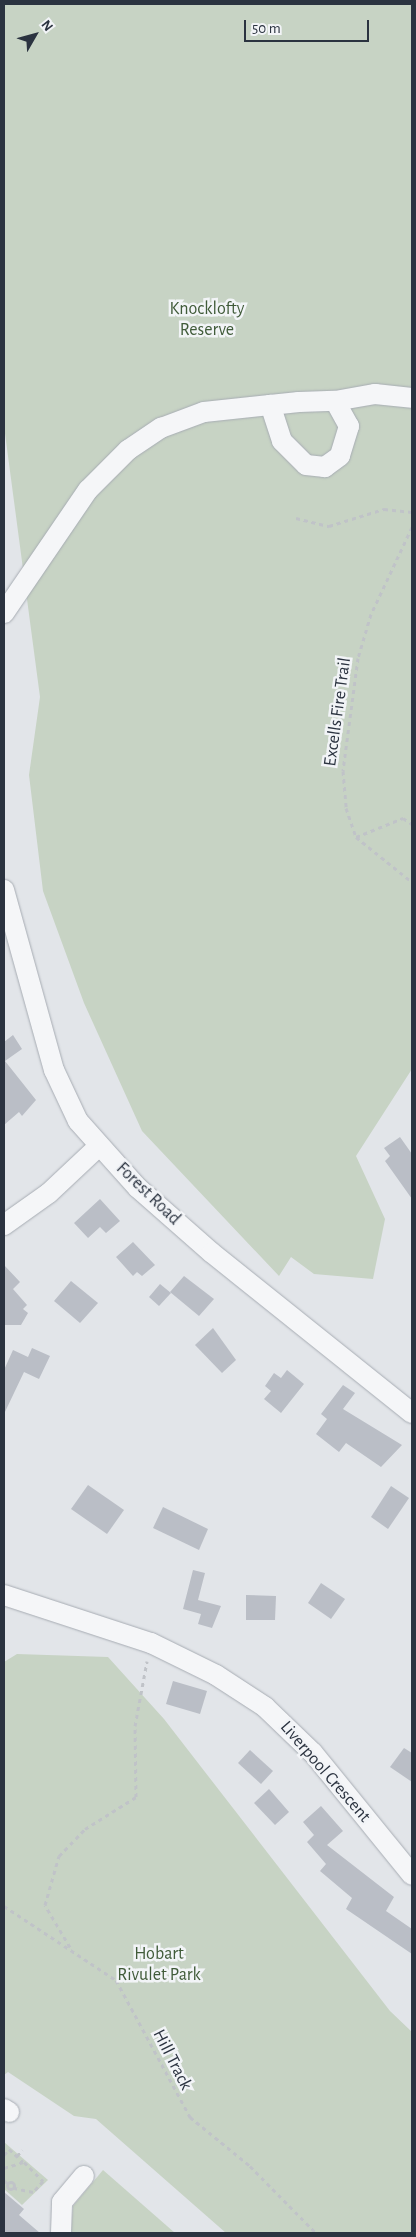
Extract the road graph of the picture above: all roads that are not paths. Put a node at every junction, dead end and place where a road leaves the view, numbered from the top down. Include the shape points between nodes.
1 (412, 398) edge
2 (335, 401) junction
3 (270, 405) junction
4 (4, 613) edge
5 (4, 890) edge
6 (99, 1146) junction
7 (4, 1225) edge
8 (412, 1413) edge
9 (4, 1595) edge
10 (412, 1875) edge
11 (84, 2176) dead end
12 (61, 2233) edge

1 - 2 street via 375,394
2 - 3 street
2 - 3 street via 349,426 347,442 340,456 325,466 306,465 290,453
3 - 4 street via 204,412 162,428 128,450 88,490
5 - 6 street, Forest Road via 62,1094
6 - 7 street via 49,1193
6 - 8 street, Forest Road via 212,1253
9 - 10 street, Liverpool Crescent via 151,1644 216,1674 265,1707 313,1754
11 - 12 street via 62,2202

